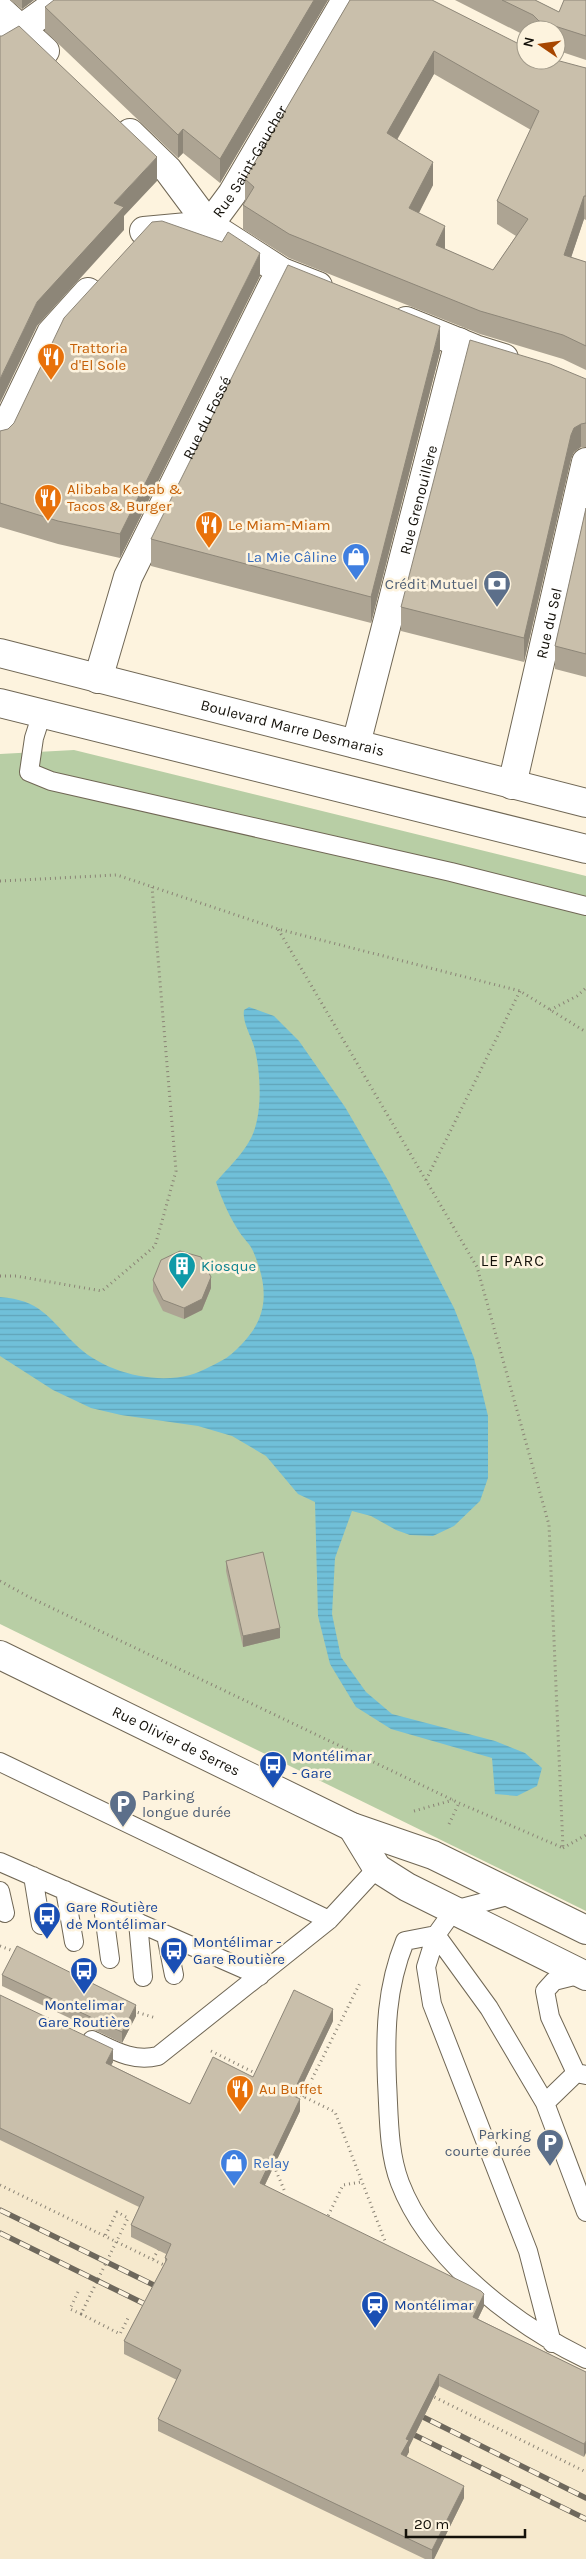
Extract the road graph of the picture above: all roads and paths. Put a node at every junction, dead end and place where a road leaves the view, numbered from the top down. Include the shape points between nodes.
1 (61, 0) edge
2 (346, 0) edge
3 (0, 10) edge
4 (11, 36) edge
5 (64, 69) edge
6 (112, 116) edge
7 (209, 225) junction
8 (125, 252) edge
9 (282, 272) junction
10 (105, 274) edge
11 (344, 296) edge
12 (379, 310) edge
13 (459, 342) junction
14 (529, 365) edge
15 (0, 439) edge
16 (586, 462) edge
17 (0, 653) edge
18 (98, 680) junction
19 (0, 702) edge
20 (42, 713) junction
21 (356, 744) junction
22 (512, 785) junction
23 (586, 803) edge
24 (586, 849) edge
25 (0, 881) edge
26 (152, 887) junction
27 (586, 906) edge
28 (278, 928) junction
29 (586, 988) edge
30 (520, 991) junction
31 (550, 1010) junction
32 (586, 1032) edge
33 (426, 1180) junction
34 (0, 1276) edge
35 (0, 1581) edge
36 (0, 1655) edge
37 (0, 1762) edge
38 (352, 1827) junction
39 (586, 1835) edge
40 (563, 1848) junction
41 (0, 1862) edge
42 (377, 1868) junction
43 (33, 1876) junction
44 (65, 1890) junction
45 (0, 1891) edge
46 (515, 1894) junction
47 (103, 1907) junction
48 (454, 1910) junction
49 (5, 1913) dead end
50 (329, 1920) junction
51 (138, 1922) junction
52 (42, 1925) dead end
53 (586, 1930) edge
54 (166, 1935) junction
55 (436, 1935) junction
56 (74, 1942) dead end
57 (0, 1946) edge
58 (24, 1956) edge
59 (110, 1959) dead end
60 (174, 1975) dead end
61 (584, 1975) edge
62 (260, 1976) junction
63 (143, 1978) dead end
64 (125, 2006) edge
65 (192, 2030) junction
66 (75, 2031) edge
67 (581, 2074) edge
68 (263, 2077) edge
69 (288, 2090) edge
70 (545, 2103) junction
71 (274, 2166) edge
72 (361, 2182) junction
73 (0, 2185) edge
74 (285, 2192) dead end
75 (586, 2212) edge
76 (128, 2218) junction
77 (133, 2220) edge
78 (321, 2228) edge
79 (105, 2236) junction
80 (385, 2241) dead end
81 (162, 2243) edge
82 (154, 2259) junction
83 (170, 2268) edge
84 (78, 2292) dead end
85 (81, 2314) junction
86 (129, 2316) dead end
87 (552, 2343) junction
88 (586, 2359) edge
89 (428, 2395) edge
90 (586, 2472) edge

1 - 4 street
2 - 7 street, Rue Saint-Gaucher via 232,194
3 - 4 street
4 - 5 street
6 - 7 street via 168,170
7 - 8 street, Rue Saint-Gaucher via 145,230
7 - 9 street
9 - 11 street
9 - 18 street, Rue du Fossé via 128,577
10 - 15 street via 51,333
12 - 13 street
13 - 14 street
13 - 21 street, Rue Grenouillère
16 - 22 street, Rue du Sel
17 - 18 street, Boulevard Marre Desmarais
18 - 21 street, Boulevard Marre Desmarais
19 - 20 street
20 - 24 street
20 - 27 lane via 29,772 52,781
21 - 22 street, Boulevard Marre Desmarais
22 - 23 street, Boulevard Marre Desmarais
25 - 26 path via 116,875
26 - 28 path
26 - 34 path via 176,1171 155,1246 102,1291
28 - 30 path
28 - 33 path
29 - 31 path
30 - 31 path
30 - 33 path
31 - 32 path
33 - 40 path via 477,1268 549,1525
35 - 40 path via 459,1803
36 - 38 street, Rue Olivier de Serres
37 - 50 lane
38 - 42 street
38 - 46 street, Rue Olivier de Serres via 433,1855
39 - 40 path
41 - 43 lane
42 - 48 street
42 - 50 lane
43 - 44 lane
43 - 52 lane
44 - 47 lane
44 - 56 lane
45 - 49 lane
46 - 48 lane
46 - 53 street, Rue Olivier de Serres
47 - 51 lane
47 - 59 lane
48 - 55 lane
48 - 61 street
50 - 62 lane
51 - 54 lane
51 - 63 lane
54 - 60 lane
54 - 62 lane
55 - 70 lane via 489,2008
55 - 87 lane via 426,1967 432,2004 528,2251
55 - 87 lane via 405,1941 394,1969 389,2002 385,2042 390,2138 400,2182 420,2222 463,2273 504,2311
57 - 58 path
61 - 67 lane via 554,1981 545,1991 550,2017
62 - 65 lane
64 - 65 path via 140,2015 170,2020
65 - 66 lane via 158,2056 146,2059 128,2057
65 - 68 path via 212,2052
67 - 70 lane
69 - 72 path via 334,2112
70 - 75 lane
71 - 74 path
72 - 78 path via 343,2185
72 - 80 path
73 - 79 path
76 - 77 path
76 - 79 path via 117,2212
76 - 85 path
79 - 82 path
81 - 82 path
82 - 83 path
84 - 85 path via 70,2308
85 - 86 path via 120,2334
87 - 88 lane
89 - 90 path

